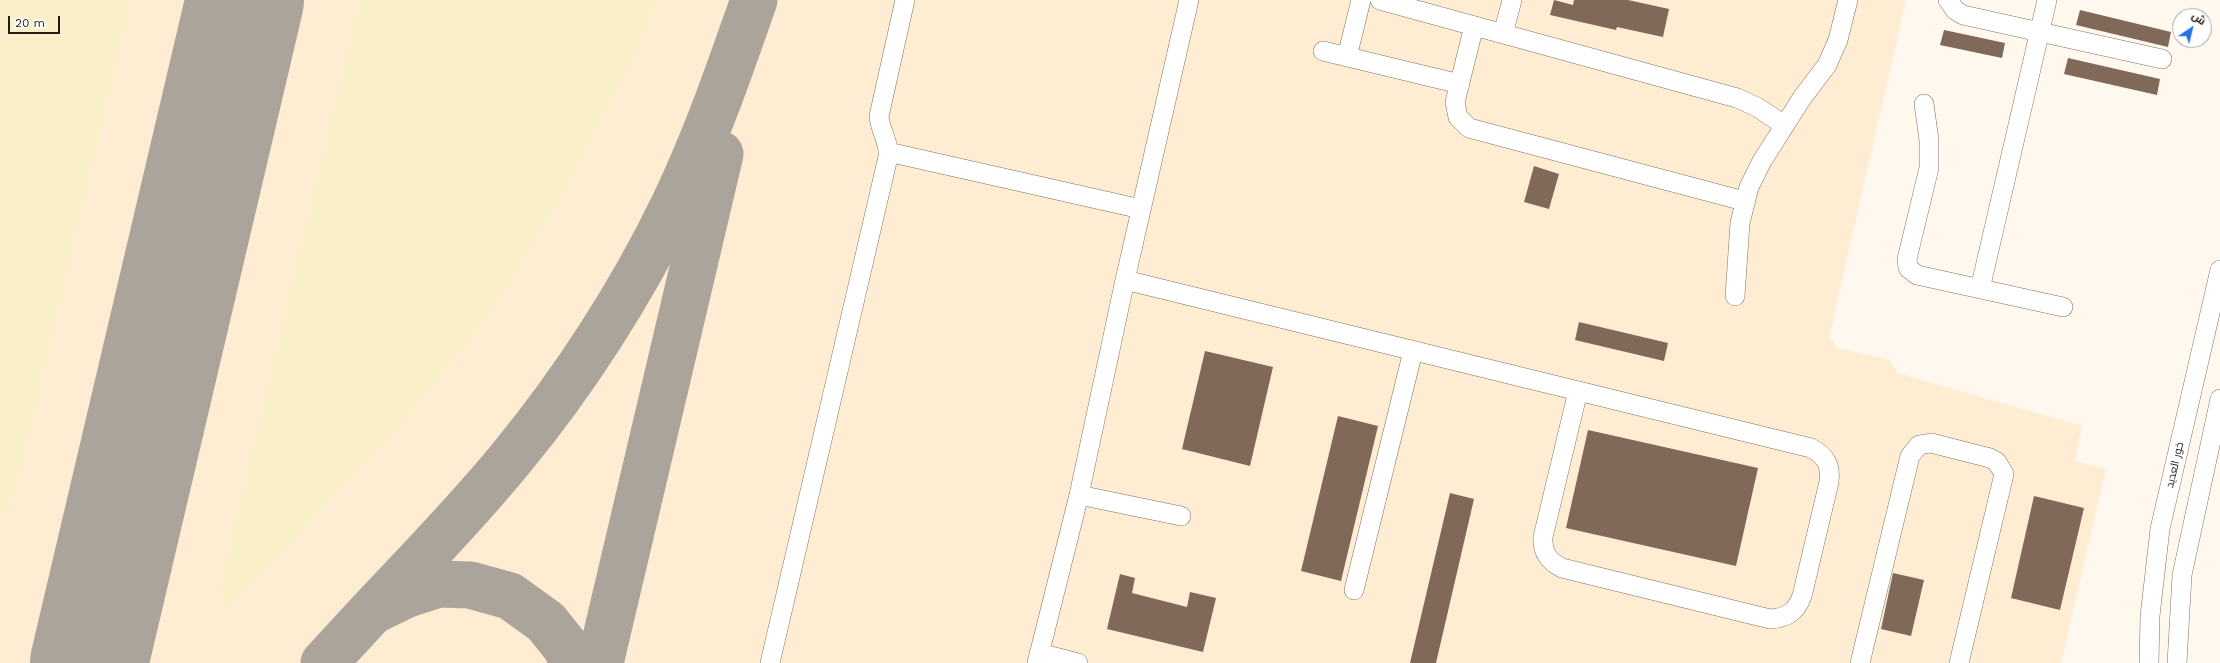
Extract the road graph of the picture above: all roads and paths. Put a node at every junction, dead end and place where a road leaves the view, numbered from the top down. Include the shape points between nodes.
1 (905, 0) edge
2 (1189, 0) edge
3 (1361, 0) edge
4 (1380, 0) edge
5 (1512, 0) edge
6 (1848, 0) edge
7 (1948, 0) edge
8 (2047, 0) edge
9 (1474, 26) junction
10 (2040, 32) junction
11 (1503, 34) junction
12 (1323, 51) dead end
13 (1348, 57) junction
14 (2162, 59) dead end
15 (1460, 84) junction
16 (1924, 104) dead end
17 (1784, 125) junction
18 (888, 152) junction
19 (1744, 201) junction
20 (1141, 209) junction
21 (2220, 270) edge
22 (1125, 280) junction
23 (1980, 289) junction
24 (1736, 296) dead end
25 (2063, 307) dead end
26 (1414, 351) junction
27 (1578, 391) junction
28 (2220, 399) edge
29 (1079, 494) junction
30 (1181, 516) dead end
31 (1354, 590) dead end
32 (1038, 658) edge
33 (770, 663) edge
34 (1078, 663) edge
35 (1860, 663) edge
36 (1959, 663) edge
37 (2149, 663) edge
38 (2177, 663) edge

1 - 18 street via 879,116
2 - 20 street
3 - 13 street
4 - 9 street
5 - 11 street
6 - 17 street via 1833,53 1820,77
7 - 10 street via 1955,10 1963,15
8 - 10 street
9 - 11 street
9 - 15 street
10 - 14 street
10 - 23 street
11 - 17 street via 1737,98 1757,107
12 - 13 street
13 - 15 street
15 - 19 street via 1455,102 1456,110 1458,117 1469,128
16 - 23 street via 1929,140 1929,168 1907,264 1912,273 1917,275
17 - 19 street via 1755,174
18 - 20 street
18 - 33 street
19 - 24 street via 1740,223
20 - 22 street
21 - 37 street, خور العديد via 2160,530 2150,616
22 - 26 street
22 - 29 street
23 - 25 street
26 - 27 street
26 - 31 street
27 - 27 street via 1543,537 1542,547 1553,564 1770,619 1791,614 1802,596 1829,482 1830,471 1821,453 1811,448
28 - 38 street via 2182,575
29 - 30 street
29 - 32 street
32 - 34 street
35 - 36 street via 1910,456 1919,445 1931,443 1990,458 1997,462 2004,474

